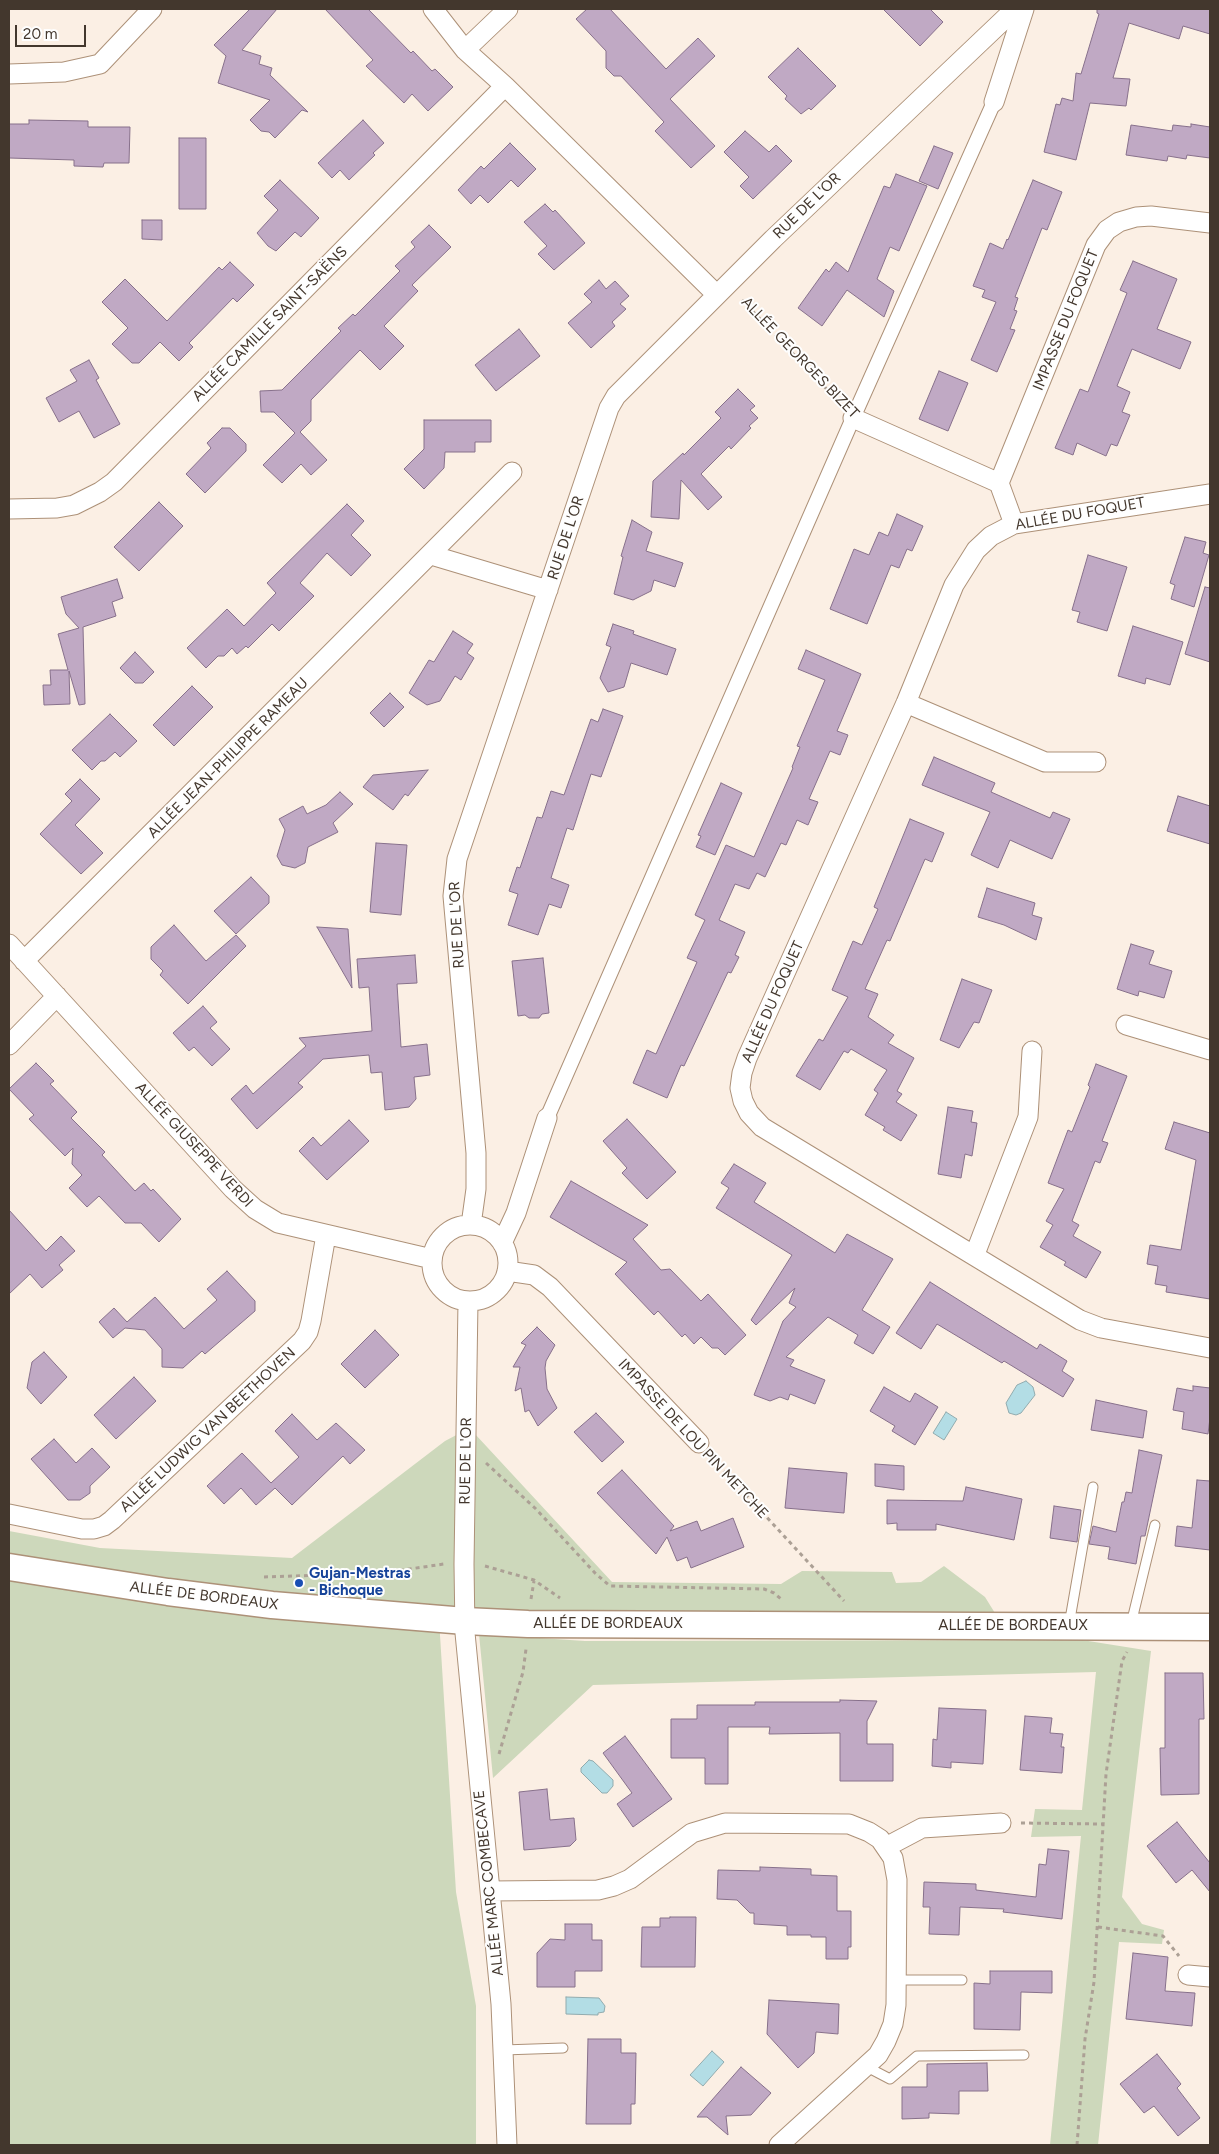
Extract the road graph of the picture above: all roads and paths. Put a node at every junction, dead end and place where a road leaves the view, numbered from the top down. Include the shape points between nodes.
1 (152, 9) edge
2 (433, 9) edge
3 (508, 9) edge
4 (1015, 9) edge
5 (1024, 9) edge
6 (465, 50) junction
7 (9, 74) edge
8 (505, 86) junction
9 (994, 102) joint
10 (1210, 223) edge
11 (723, 290) junction
12 (853, 418) junction
13 (512, 472) dead end
14 (999, 483) junction
15 (1210, 494) edge
16 (9, 509) edge
17 (1014, 524) junction
18 (431, 555) junction
19 (548, 590) junction
20 (906, 703) junction
21 (1096, 762) dead end
22 (9, 944) edge
23 (24, 961) junction
24 (56, 996) junction
25 (1126, 1024) dead end
26 (9, 1045) edge
27 (1210, 1050) edge
28 (1032, 1051) dead end
29 (547, 1118) joint
30 (471, 1225) junction
31 (326, 1235) junction
32 (502, 1243) junction
33 (976, 1254) junction
34 (432, 1259) junction
35 (507, 1271) junction
36 (468, 1301) junction
37 (1210, 1348) edge
38 (699, 1443) joint
39 (466, 1444) junction
40 (1093, 1488) dead end
41 (9, 1514) edge
42 (1155, 1525) dead end
43 (453, 1563) dead end
44 (9, 1567) edge
45 (256, 1577) dead end
46 (534, 1580) dead end
47 (786, 1603) dead end
48 (530, 1604) dead end
49 (465, 1621) junction
50 (868, 1626) junction
51 (1069, 1626) junction
52 (1138, 1626) junction
53 (1210, 1627) edge
54 (526, 1648) dead end
55 (497, 1762) dead end
56 (1002, 1823) joint
57 (1103, 1824) junction
58 (886, 1847) junction
59 (490, 1891) junction
60 (1098, 1927) junction
61 (1188, 1975) joint
62 (1210, 1977) edge
63 (896, 1980) junction
64 (962, 1980) dead end
65 (563, 2048) dead end
66 (503, 2050) junction
67 (1024, 2055) dead end
68 (866, 2067) junction
69 (507, 2145) edge
70 (779, 2145) edge
71 (1078, 2145) edge

1 - 7 street via 100,64 64,72
2 - 6 street
3 - 6 street
4 - 11 street, RUE DE L'OR
5 - 9 street
6 - 8 street
8 - 11 street
8 - 16 street, ALLÉE CAMILLE SAINT-SAËNS via 114,482 94,496 74,504 57,508
9 - 12 street
10 - 14 street, IMPASSE DU FOQUET via 1136,217 1107,230 1096,245
11 - 12 path, ALLÉE GEORGES BIZET
11 - 19 street, RUE DE L'OR via 613,401
12 - 14 street, ALLÉE GEORGES BIZET
12 - 29 street
13 - 18 street, ALLÉE JEAN-PHILIPPE RAMEAU
14 - 17 street
15 - 17 street, ALLÉE DU FOQUET
17 - 20 street, ALLÉE DU FOQUET via 991,536 965,564
18 - 19 street
18 - 23 street, ALLÉE JEAN-PHILIPPE RAMEAU
19 - 30 street, RUE DE L'OR via 457,859 453,885 476,1152
20 - 21 street via 1045,762
20 - 33 street, ALLÉE DU FOQUET via 747,1058 740,1088 749,1113 762,1127
22 - 23 street, ALLÉE GIUSEPPE VERDI
23 - 24 street, ALLÉE GIUSEPPE VERDI
24 - 26 street
24 - 31 street, ALLÉE GIUSEPPE VERDI via 255,1209 278,1223
25 - 27 street
28 - 33 street via 1028,1117
29 - 32 street via 516,1213
30 - 32 street via 488,1230
30 - 34 street via 449,1230 435,1246
31 - 34 street, ALLÉE GIUSEPPE VERDI
31 - 41 street, ALLÉE LUDWIG VAN BEETHOVEN via 311,1321 302,1341 112,1520 99,1528 82,1529
32 - 35 street via 508,1258
33 - 37 street, ALLÉE DU FOQUET via 1080,1320 1101,1328
34 - 36 street via 433,1276 438,1285 453,1298
35 - 36 street via 501,1286 493,1294
35 - 38 street, IMPASSE DE LOU PIN METCHE via 534,1275 550,1288
36 - 39 street, RUE DE L'OR
38 - 50 path, IMPASSE DE LOU PIN METCHE
39 - 47 path via 536,1509 610,1586 764,1589
39 - 49 street, RUE DE L'OR
40 - 51 lane
42 - 52 lane
43 - 45 path via 382,1574
44 - 49 main road, ALLÉE DE BORDEAUX via 272,1605
46 - 48 path
49 - 50 main road, ALLÉE DE BORDEAUX
49 - 59 street, ALLÉE MARC COMBECAVE
50 - 51 main road, ALLÉE DE BORDEAUX
51 - 52 main road, ALLÉE DE BORDEAUX
52 - 53 main road, ALLÉE DE BORDEAUX
52 - 57 path via 1122,1661 1106,1774
54 - 55 path via 523,1672
56 - 57 path
56 - 58 street via 922,1828
57 - 60 path
58 - 59 street via 869,1832 849,1824 725,1823 692,1834 630,1879 614,1886 598,1890
58 - 63 street via 893,1858 897,1880
59 - 66 street, ALLÉE MARC COMBECAVE
60 - 61 path via 1163,1936 1178,1954
60 - 71 path via 1085,2039
61 - 62 street
63 - 64 lane
63 - 68 street via 892,2024 878,2055
65 - 66 lane
66 - 69 street, ALLÉE MARC COMBECAVE
67 - 68 lane via 917,2056 890,2079
68 - 70 street

